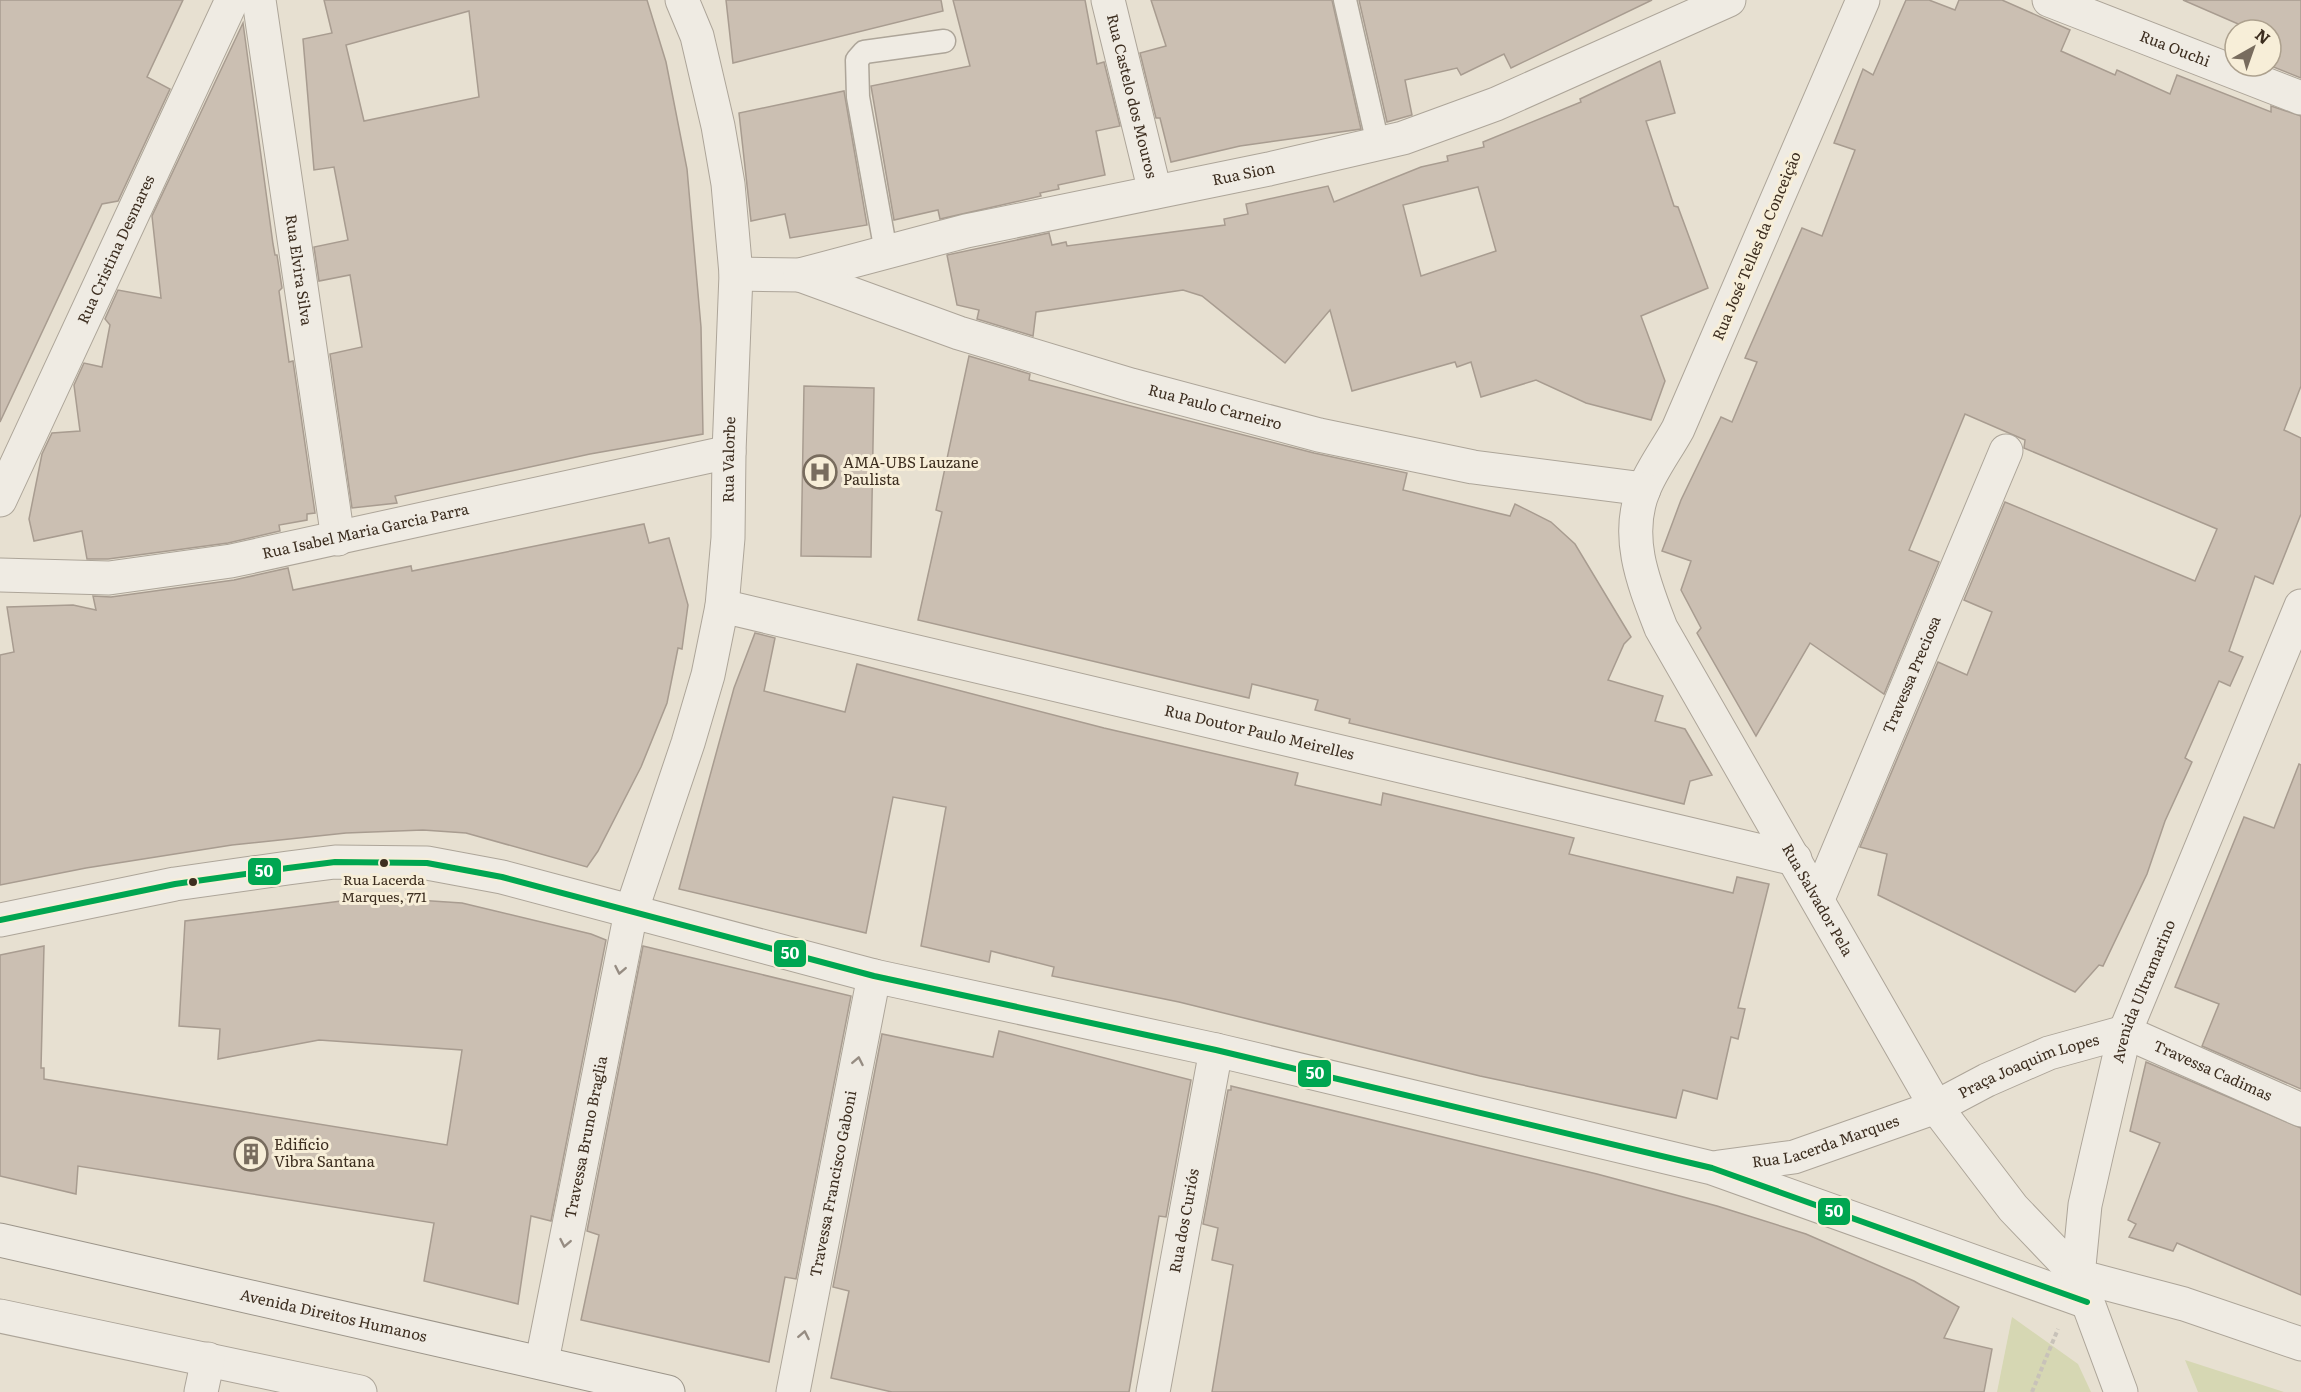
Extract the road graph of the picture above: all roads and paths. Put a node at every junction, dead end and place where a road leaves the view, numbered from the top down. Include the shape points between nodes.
1 (232, 0) edge
2 (259, 0) edge
3 (682, 0) edge
4 (1108, 0) edge
5 (1345, 0) edge
6 (1863, 0) edge
7 (2049, 0) edge
8 (1708, 4) edge
9 (944, 41) dead end
10 (2301, 98) edge
11 (1378, 144) junction
12 (1155, 192) junction
13 (886, 252) junction
14 (736, 274) junction
15 (800, 275) junction
16 (2006, 451) dead end
17 (729, 452) junction
18 (1644, 489) junction
19 (0, 500) edge
20 (339, 539) junction
21 (0, 575) edge
22 (722, 606) junction
23 (2301, 606) edge
24 (1796, 859) junction
25 (1818, 899) junction
26 (631, 912) junction
27 (0, 920) edge
28 (874, 976) junction
29 (2125, 1032) junction
30 (1216, 1050) junction
31 (1936, 1107) junction
32 (2301, 1110) edge
33 (1712, 1168) junction
34 (0, 1240) edge
35 (2078, 1292) junction
36 (0, 1316) edge
37 (2301, 1344) edge
38 (208, 1359) junction
39 (542, 1361) junction
40 (201, 1392) edge
41 (360, 1392) edge
42 (668, 1392) edge
43 (793, 1392) edge
44 (1153, 1392) edge
45 (2032, 1392) edge
46 (2121, 1392) edge

1 - 19 street, Rua Cristina Desmares
2 - 20 street, Rua Elvira Silva
3 - 14 street, Rua Valorbe via 697,36 718,126
4 - 12 street, Rua Castelo dos Mouros
5 - 11 lane
6 - 18 street, Rua José Telles da Conceição via 1678,429
7 - 10 street, Rua Ouchi
8 - 11 street, Rua Sion via 1496,104
9 - 13 lane via 864,52 857,60 858,97
11 - 12 street, Rua Sion
12 - 13 street, Rua Sion via 966,231
13 - 15 street, Rua Sion
14 - 15 street, Rua Sion
14 - 17 street, Rua Valorbe
15 - 18 street, Rua Paulo Carneiro via 960,333 1131,385 1319,435 1473,467
16 - 25 street, Travessa Preciosa
17 - 20 street, Rua Isabel Maria Garcia Parra
17 - 22 street, Rua Valorbe
18 - 24 street, Rua Salvador Pela via 1635,541 1640,574 1661,628
20 - 21 street, Rua Isabel Maria Garcia Parra via 231,561 109,578
22 - 24 street, Rua Doutor Paulo Meirelles
22 - 26 street, Rua Valorbe via 708,675 688,743
23 - 29 street, Avenida Ultramarino
24 - 25 street, Rua Salvador Pela
25 - 31 street, Rua Salvador Pela
26 - 27 street, Rua Lacerda Marques via 502,877 427,863 370,862 288,868 175,884
26 - 28 street, Rua Lacerda Marques
26 -> 39 street, Travessa Bruno Braglia
28 - 30 street, Rua Lacerda Marques
43 -> 28 street, Travessa Francisco Gaboni
29 - 31 street, Praça Joaquim Lopes via 2049,1053
29 - 32 street, Travessa Cadimas
29 - 35 street, Avenida Ultramarino via 2085,1205
30 - 33 street, Rua Lacerda Marques
30 - 44 street, Rua dos Curiós
31 - 33 street, Rua Lacerda Marques via 1794,1157
31 - 35 street, Rua Salvador Pela
33 - 35 street, Rua Lacerda Marques
34 - 39 street, Avenida Direitos Humanos
35 - 37 street, Rua Lacerda Marques via 2184,1304
35 - 45 path
35 - 46 street, Avenida Ultramarino
36 - 38 street
38 - 40 street
38 - 41 street
39 - 42 street, Avenida Direitos Humanos

